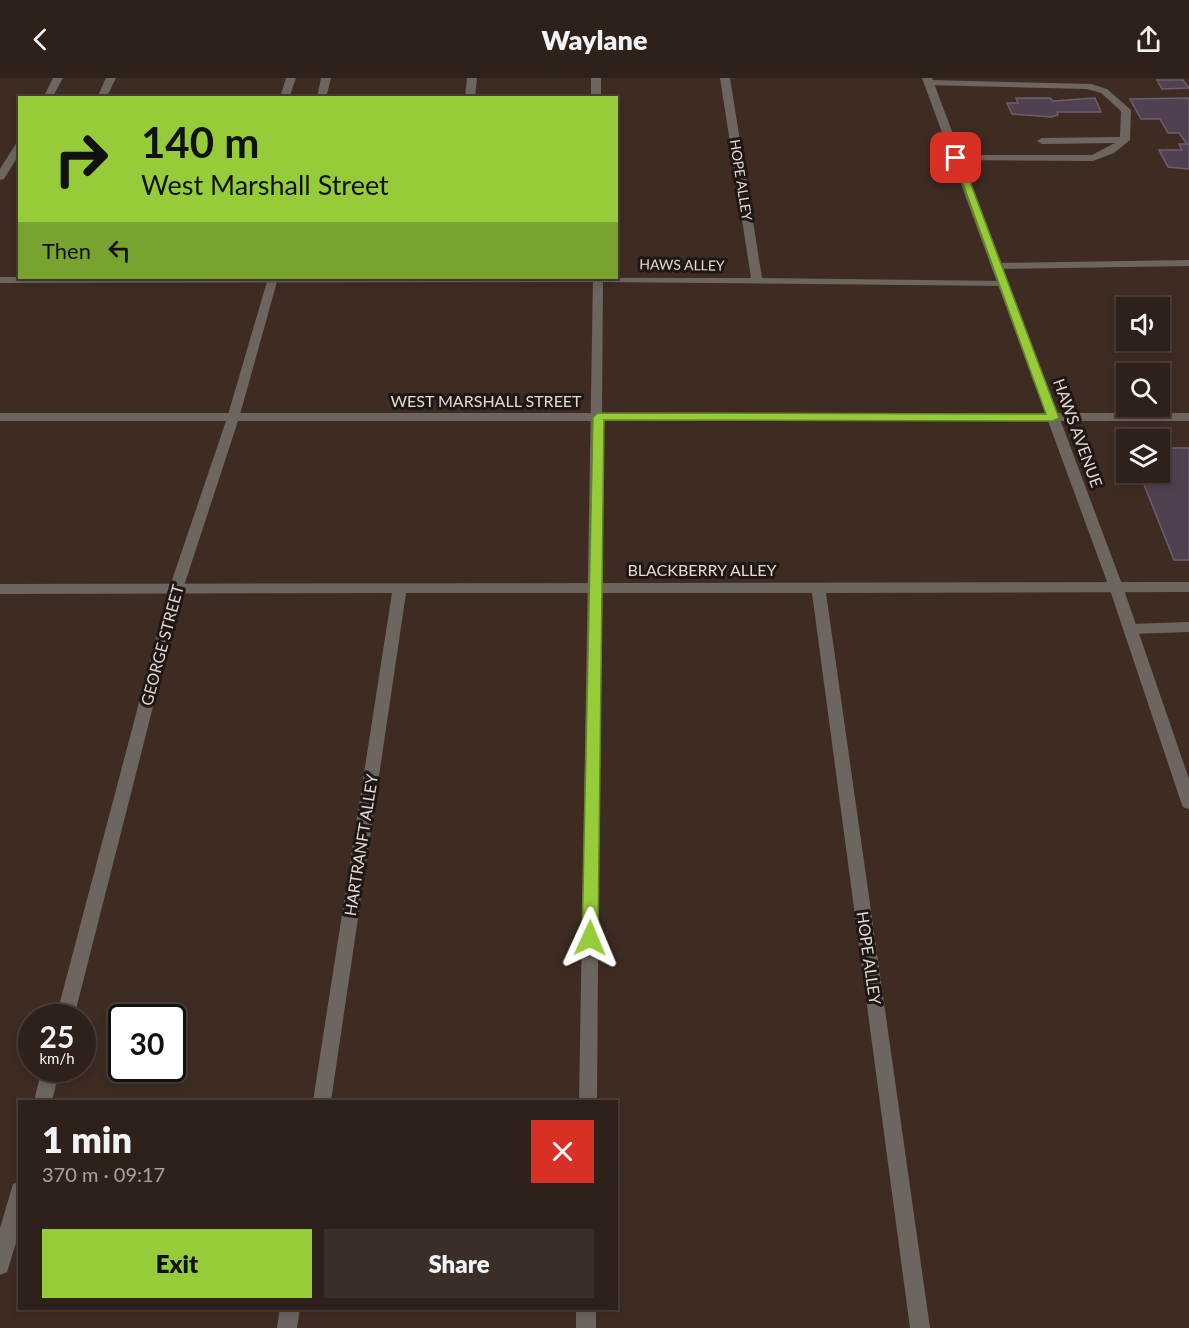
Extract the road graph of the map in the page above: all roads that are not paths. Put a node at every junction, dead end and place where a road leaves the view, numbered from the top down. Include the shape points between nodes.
1 (58, 78) edge
2 (111, 78) edge
3 (291, 78) edge
4 (326, 78) edge
5 (472, 78) edge
6 (596, 78) edge
7 (725, 78) edge
8 (928, 80) edge
9 (48, 96) edge
10 (102, 96) edge
11 (285, 96) edge
12 (322, 96) edge
13 (470, 96) edge
14 (596, 96) edge
15 (1125, 140) junction
16 (1042, 141) dead end
17 (18, 147) edge
18 (956, 158) junction
19 (0, 177) edge
20 (1189, 263) edge
21 (996, 266) junction
22 (618, 278) edge
23 (272, 279) edge
24 (454, 279) edge
25 (598, 279) edge
26 (0, 280) edge
27 (756, 281) junction
28 (1003, 285) junction
29 (0, 417) edge
30 (598, 417) junction
31 (1189, 417) edge
32 (233, 418) junction
33 (1053, 418) junction
34 (818, 587) junction
35 (1116, 587) junction
36 (1189, 587) edge
37 (400, 588) junction
38 (594, 588) junction
39 (0, 589) edge
40 (176, 589) junction
41 (1130, 629) junction
42 (1187, 631) edge
43 (1189, 802) edge
44 (68, 1004) edge
45 (48, 1082) edge
46 (43, 1100) edge
47 (322, 1100) edge
48 (588, 1100) edge
49 (18, 1198) edge
50 (0, 1265) edge
51 (290, 1310) edge
52 (586, 1310) edge
53 (287, 1328) edge
54 (586, 1328) edge
55 (920, 1328) edge

1 - 9 street
2 - 10 street
3 - 11 street
4 - 12 street
5 - 13 street
6 - 14 street
7 - 27 street, HOPE ALLEY
8 - 15 street via 1088,86 1104,91 1126,110
8 - 18 street, HAWS AVENUE
15 - 16 street
15 - 18 street via 1114,150 1092,158
17 - 19 street
18 - 21 street, HAWS AVENUE
20 - 21 street
21 - 28 street, HAWS AVENUE
22 - 27 street, HAWS ALLEY
23 - 24 street, HAWS ALLEY
23 - 26 street, HAWS ALLEY
23 - 32 street, GEORGE STREET
25 - 30 street
27 - 28 street, HAWS ALLEY
28 - 33 street, HAWS AVENUE
29 - 32 street, WEST MARSHALL STREET
30 - 32 street, WEST MARSHALL STREET
30 - 33 street, WEST MARSHALL STREET
30 - 38 street
31 - 33 street, WEST MARSHALL STREET
32 - 40 street, GEORGE STREET
33 - 35 street, HAWS AVENUE
34 - 35 street, BLACKBERRY ALLEY
34 - 38 street, BLACKBERRY ALLEY
34 - 55 street, HOPE ALLEY
35 - 36 street, BLACKBERRY ALLEY
35 - 41 street, HAWS AVENUE
37 - 38 street, BLACKBERRY ALLEY
37 - 40 street, BLACKBERRY ALLEY
37 - 47 street, HARTRANFT ALLEY
38 - 48 street
39 - 40 street, BLACKBERRY ALLEY
40 - 44 street, GEORGE STREET
41 - 42 street
41 - 43 street, HAWS AVENUE
45 - 46 street
49 - 50 street
51 - 53 street
52 - 54 street

